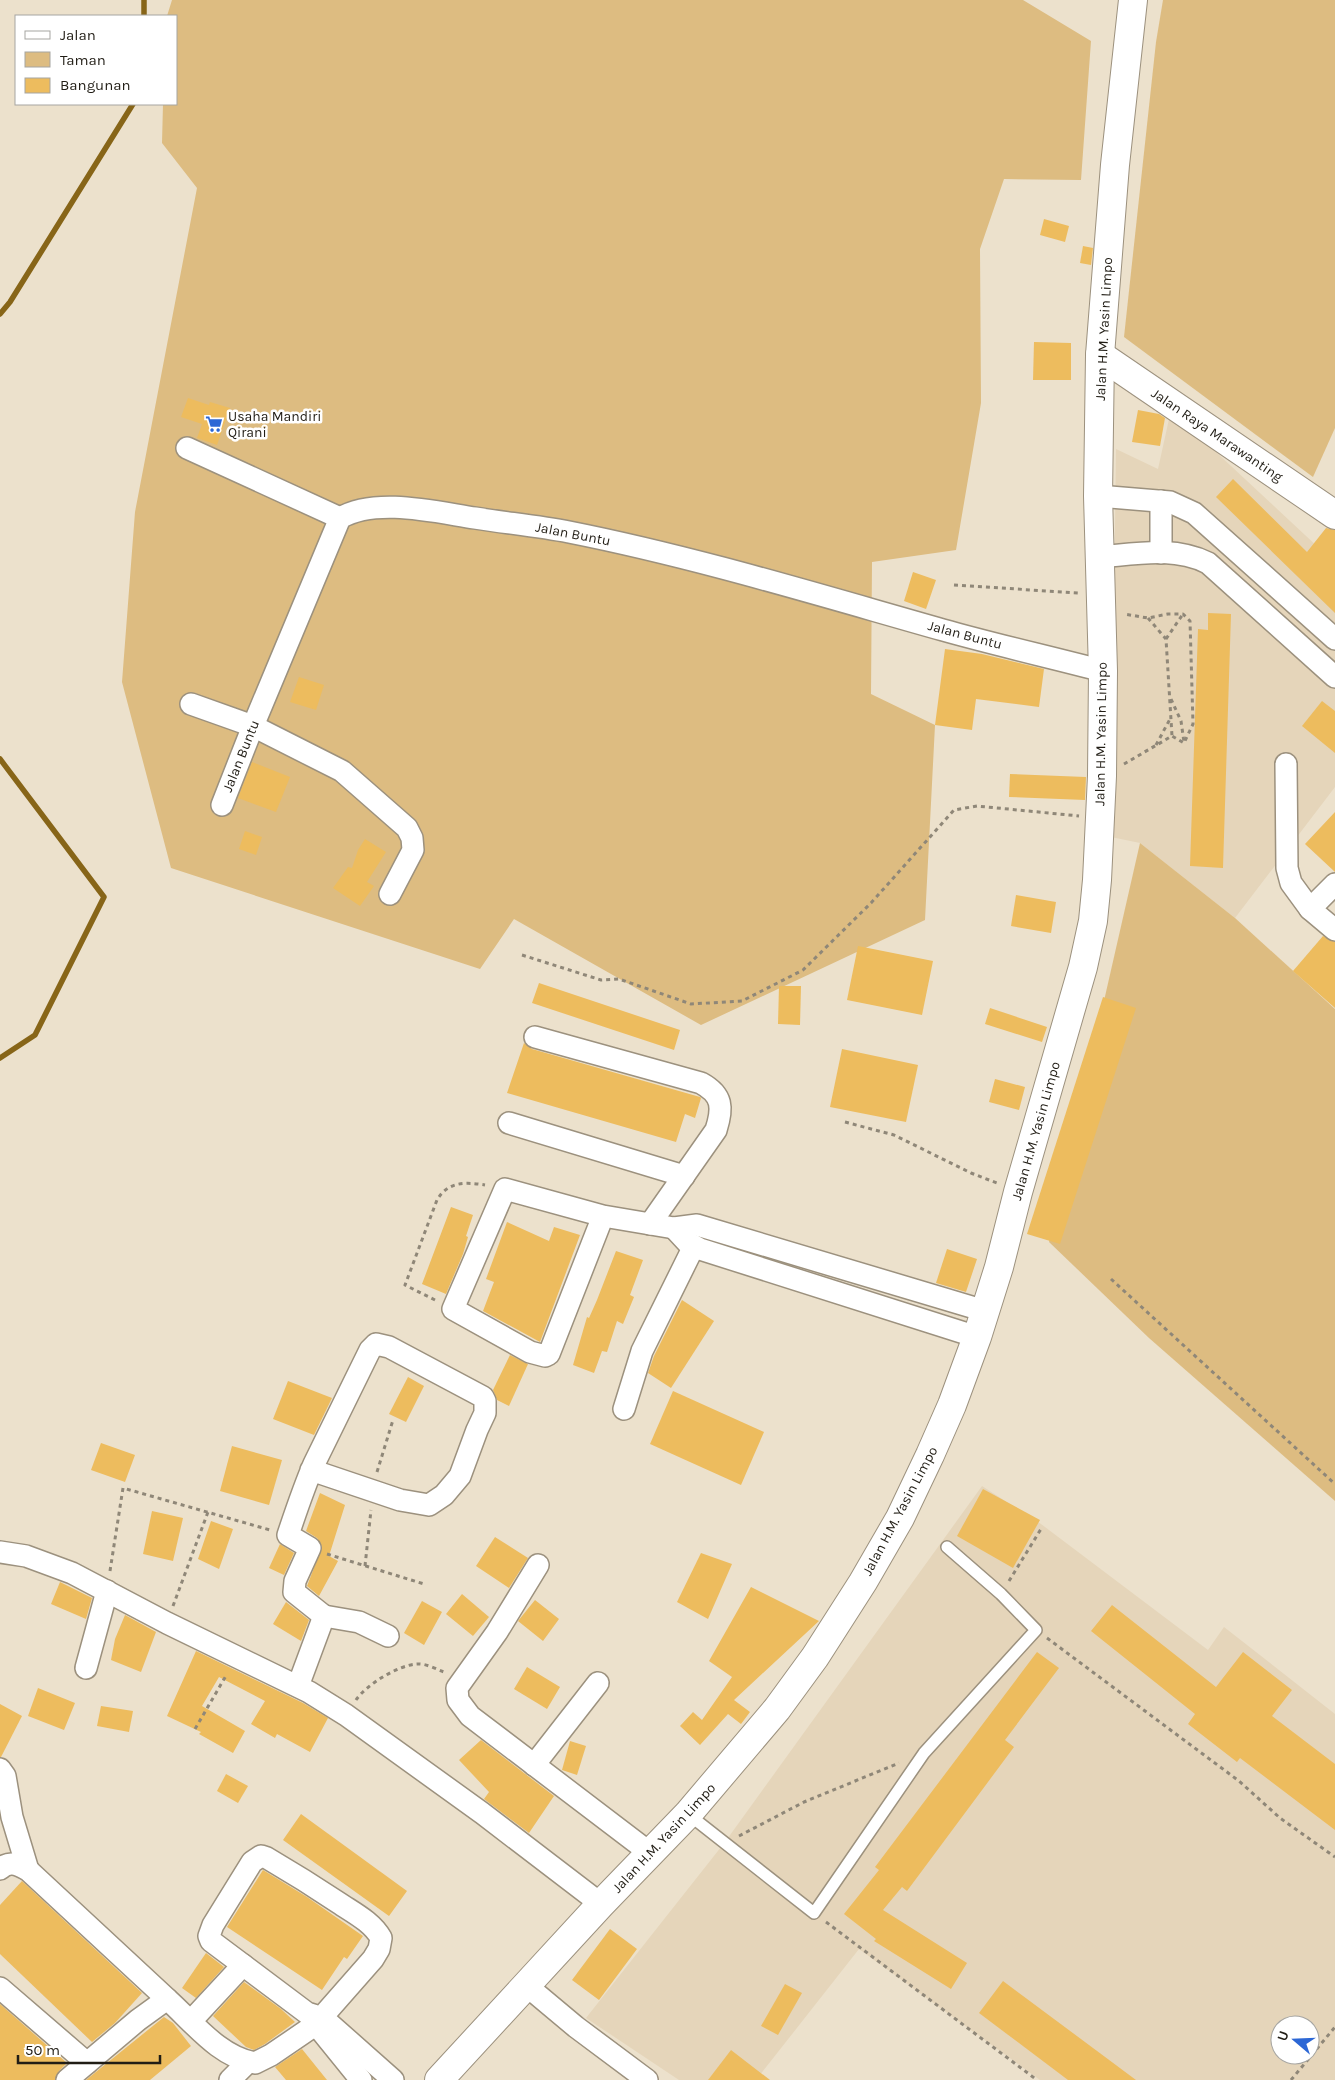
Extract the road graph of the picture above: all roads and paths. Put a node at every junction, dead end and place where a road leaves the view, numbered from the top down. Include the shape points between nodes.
1 (1130, 1) edge
2 (1100, 355) junction
3 (187, 448) dead end
4 (1098, 496) junction
5 (1161, 501) junction
6 (1335, 514) edge
7 (340, 518) junction
8 (1161, 552) junction
9 (1099, 557) junction
10 (954, 585) dead end
11 (1101, 602) junction
12 (1183, 614) junction
13 (1148, 618) junction
14 (1166, 639) junction
15 (1335, 639) edge
16 (1103, 670) junction
17 (1335, 677) edge
18 (1170, 696) junction
19 (191, 704) dead end
20 (1171, 717) junction
21 (253, 726) junction
22 (1172, 736) junction
23 (1184, 743) junction
24 (1156, 745) junction
25 (1286, 764) dead end
26 (1102, 776) junction
27 (222, 805) dead end
28 (1099, 818) junction
29 (1335, 884) edge
30 (390, 894) dead end
31 (1310, 909) junction
32 (1335, 930) edge
33 (522, 955) dead end
34 (534, 1037) dead end
35 (845, 1122) dead end
36 (510, 1123) dead end
37 (684, 1176) junction
38 (505, 1189) junction
39 (1018, 1192) junction
40 (603, 1216) junction
41 (650, 1224) junction
42 (674, 1228) junction
43 (694, 1246) junction
44 (1111, 1279) dead end
45 (453, 1308) junction
46 (985, 1311) junction
47 (977, 1337) junction
48 (624, 1409) dead end
49 (311, 1470) junction
50 (1335, 1484) edge
51 (208, 1512) junction
52 (1041, 1529) dead end
53 (288, 1535) junction
54 (948, 1547) dead end
55 (310, 1548) junction
56 (0, 1552) edge
57 (538, 1565) dead end
58 (424, 1584) dead end
59 (107, 1591) junction
60 (1001, 1594) junction
61 (324, 1616) junction
62 (167, 1623) junction
63 (1036, 1630) junction
64 (388, 1636) dead end
65 (238, 1657) junction
66 (86, 1668) dead end
67 (463, 1678) junction
68 (598, 1684) dead end
69 (298, 1686) junction
70 (346, 1715) junction
71 (195, 1729) dead end
72 (924, 1753) junction
73 (534, 1765) junction
74 (0, 1769) edge
75 (688, 1814) junction
76 (726, 1844) junction
77 (650, 1853) junction
78 (1335, 1857) edge
79 (0, 1869) edge
80 (28, 1870) junction
81 (601, 1904) junction
82 (814, 1913) junction
83 (243, 1965) junction
84 (527, 1986) junction
85 (0, 1988) edge
86 (167, 1999) junction
87 (315, 2019) junction
88 (192, 2021) junction
89 (1335, 2026) edge
90 (248, 2062) junction
91 (87, 2063) junction
92 (68, 2080) edge
93 (230, 2080) edge
94 (361, 2080) edge
95 (393, 2080) edge
96 (439, 2080) edge
97 (647, 2080) edge
98 (1037, 2080) edge
99 (1291, 2080) edge

1 - 2 main road, Jalan H.M. Yasin Limpo
2 - 4 main road, Jalan H.M. Yasin Limpo
2 - 6 main road, Jalan Raya Marawanting
3 - 7 street
4 - 5 street
4 - 9 main road, Jalan H.M. Yasin Limpo
5 - 8 street
5 - 15 street via 1194,513
7 - 16 street, Jalan Buntu via 365,508 385,508 567,531 692,560
7 - 21 street, Jalan Buntu
8 - 9 street
8 - 17 street via 1194,556 1208,563
9 - 11 main road, Jalan H.M. Yasin Limpo
10 - 11 path
11 - 13 path
11 - 16 main road, Jalan H.M. Yasin Limpo
12 - 13 path
12 - 14 path
12 - 23 path via 1190,621 1193,724
13 - 14 path
14 - 18 path
16 - 26 main road, Jalan H.M. Yasin Limpo
18 - 20 path
18 - 23 path via 1181,721
19 - 21 street
20 - 22 path
20 - 24 path
21 - 27 street, Jalan Buntu
21 - 30 street via 342,771 407,828 413,850
22 - 23 path
22 - 24 path
24 - 26 path
25 - 31 street via 1287,868 1291,883
26 - 28 main road, Jalan H.M. Yasin Limpo
28 - 33 path via 977,806 954,810 871,903 803,970 742,1001 691,1004 619,979 601,980
28 - 39 main road, Jalan H.M. Yasin Limpo via 1097,880 1088,946
29 - 31 street
31 - 32 street
34 - 37 street via 710,1088 718,1096 720,1107 716,1130
35 - 39 path via 894,1135
36 - 37 street
37 - 41 street
38 - 40 street
38 - 45 street
38 - 45 path via 468,1182 445,1189 437,1200 405,1285
39 - 46 main road, Jalan H.M. Yasin Limpo
40 - 41 street
40 - 45 street via 549,1354 530,1352
41 - 42 street
42 - 43 street
42 - 46 street via 697,1225
43 - 47 street
43 - 48 street via 642,1351
44 - 50 path
46 - 47 main road, Jalan H.M. Yasin Limpo
47 - 75 main road, Jalan H.M. Yasin Limpo via 930,1455 900,1518 863,1582 777,1709
49 - 49 street via 400,1500 429,1505 444,1495 460,1476 485,1413 486,1401 484,1397 389,1347 376,1344
49 - 53 street
51 - 53 path
51 - 59 path via 123,1488
51 - 62 path
52 - 60 path
53 - 55 street
54 - 60 lane
55 - 58 path
55 - 61 street via 295,1581 294,1592
56 - 59 street via 46,1562
57 - 67 street via 497,1632
59 - 62 street
59 - 66 street
60 - 63 lane
61 - 64 street via 359,1622
61 - 69 street
62 - 65 street
63 - 72 lane
63 - 78 path
65 - 69 street
65 - 71 path
67 - 70 path via 418,1664 395,1669 360,1693
67 - 73 street via 456,1691 462,1708
68 - 73 street
69 - 70 street
70 - 81 street
72 - 76 path via 804,1802
72 - 82 lane
73 - 77 street
74 - 80 street via 6,1776 12,1817
75 - 76 lane
75 - 77 main road, Jalan H.M. Yasin Limpo
76 - 82 lane
77 - 81 main road, Jalan H.M. Yasin Limpo
79 - 80 street via 13,1863
80 - 86 street
81 - 84 main road, Jalan H.M. Yasin Limpo
82 - 98 path
83 - 87 street
83 - 87 street via 216,1946 209,1936 252,1862 261,1856 303,1879 364,1920 381,1938 373,1959
83 - 88 street
84 - 96 main road, Jalan H.M. Yasin Limpo
84 - 97 street
85 - 91 street
86 - 88 street
86 - 91 street
87 - 90 street via 260,2061
87 - 94 street
87 - 95 street
88 - 90 street via 231,2055
89 - 99 path
90 - 93 street
91 - 92 street

